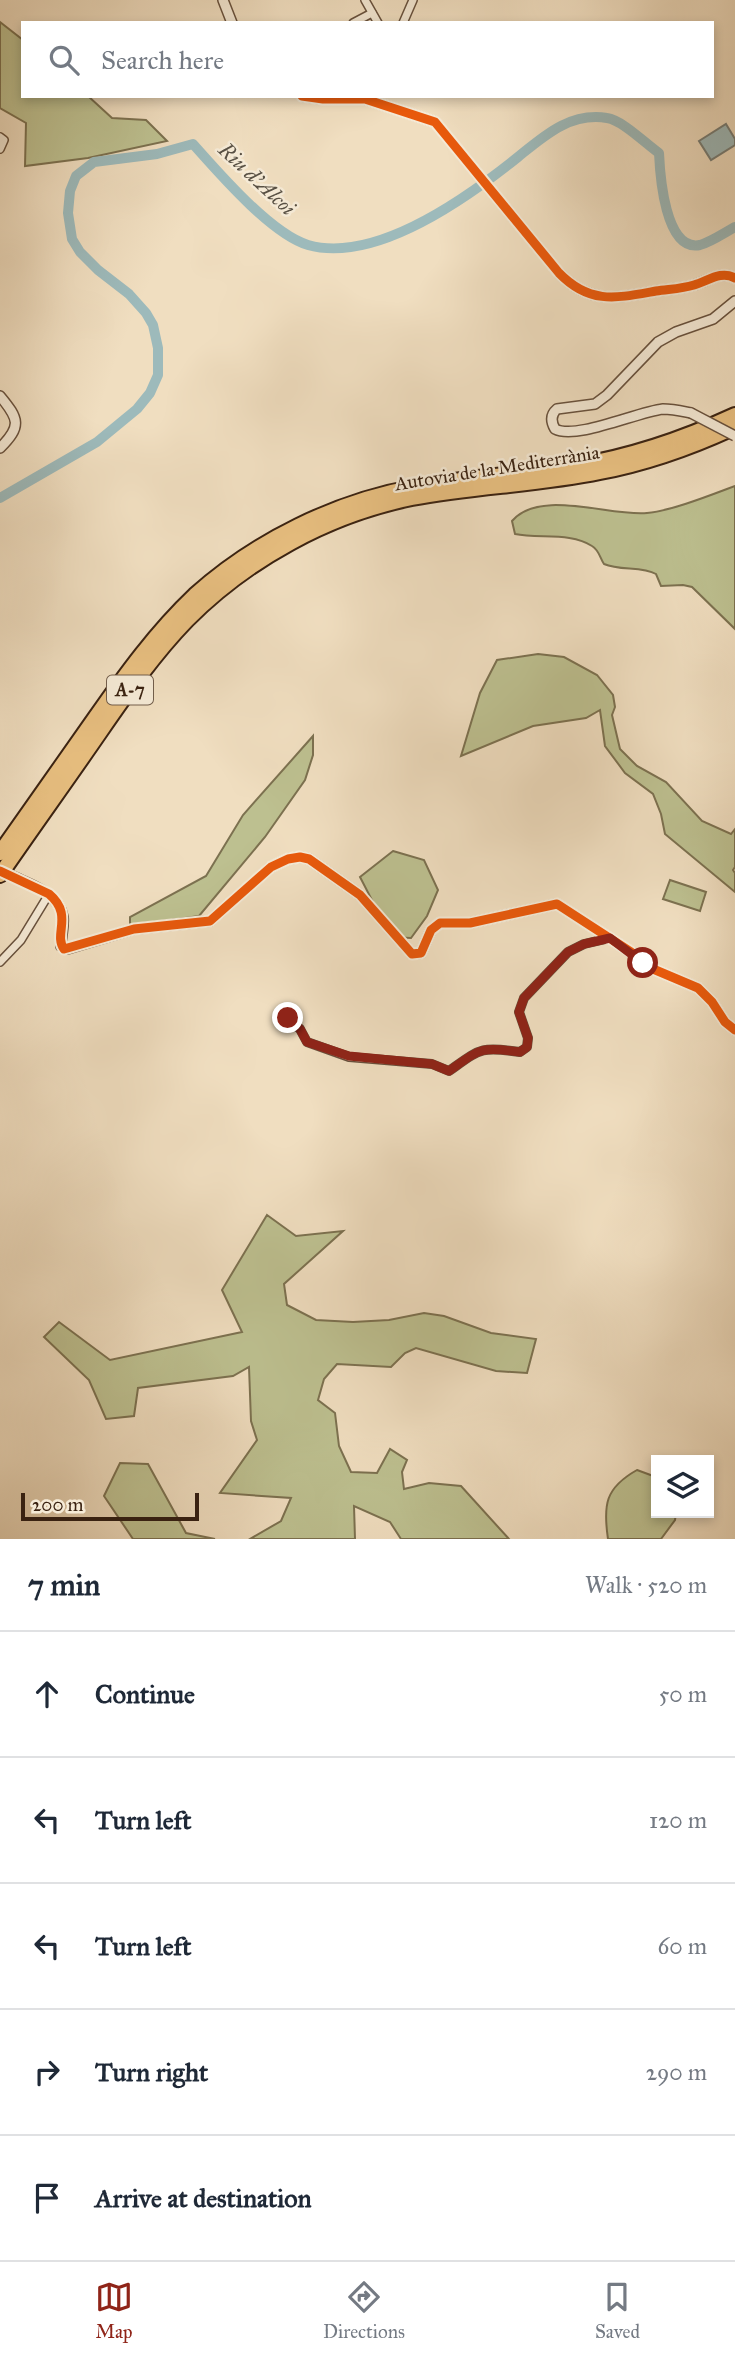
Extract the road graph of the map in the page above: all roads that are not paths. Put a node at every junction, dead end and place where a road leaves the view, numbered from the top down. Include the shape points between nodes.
1 (223, 0) edge
2 (365, 0) edge
3 (413, 0) edge
4 (372, 13) junction
5 (233, 20) edge
6 (357, 21) edge
7 (376, 21) edge
8 (404, 21) edge
9 (316, 98) edge
10 (0, 137) edge
11 (0, 149) edge
12 (735, 278) edge
13 (735, 302) edge
14 (0, 396) edge
15 (735, 415) edge
16 (735, 427) edge
17 (735, 436) edge
18 (0, 448) edge
19 (459, 485) junction
20 (293, 536) junction
21 (0, 853) edge
22 (6, 875) edge
23 (49, 894) junction
24 (610, 938) junction
25 (0, 962) edge
26 (288, 1018) dead end
27 (735, 1030) edge

1 - 5 street
2 - 4 street
3 - 8 street
4 - 6 street
4 - 7 street
9 - 12 street via 365,99 431,120 564,278 593,295 621,298 691,286 722,274
10 - 11 street via 4,140
13 - 17 street, bridge via 713,319 658,342 601,401 588,407 557,409 552,420 555,429 570,433 670,409 691,413
14 - 18 street via 13,411 16,423 14,433
15 - 19 highway, Autovia de la Mediterrània / A-7 via 694,434 619,457
16 - 19 highway, Autovia de la Mediterrània / A-7 via 630,466 560,479
19 - 20 highway, Autovia de la Mediterrània / A-7
20 - 21 highway, Autovia de la Mediterrània / A-7 via 217,576 160,632
20 - 22 highway, Autovia de la Mediterrània / A-7 via 200,607 140,675
22 - 23 street
23 - 24 street via 61,909 61,946 67,949 134,929 210,921 271,867 304,857 364,899 412,954 423,951 431,930 440,923 470,923 553,904
23 - 25 street via 21,940
24 - 26 street via 568,952 524,998 519,1012 527,1047 520,1052 478,1050 449,1071 432,1064 349,1056 307,1042
24 - 27 street via 646,966 698,988

